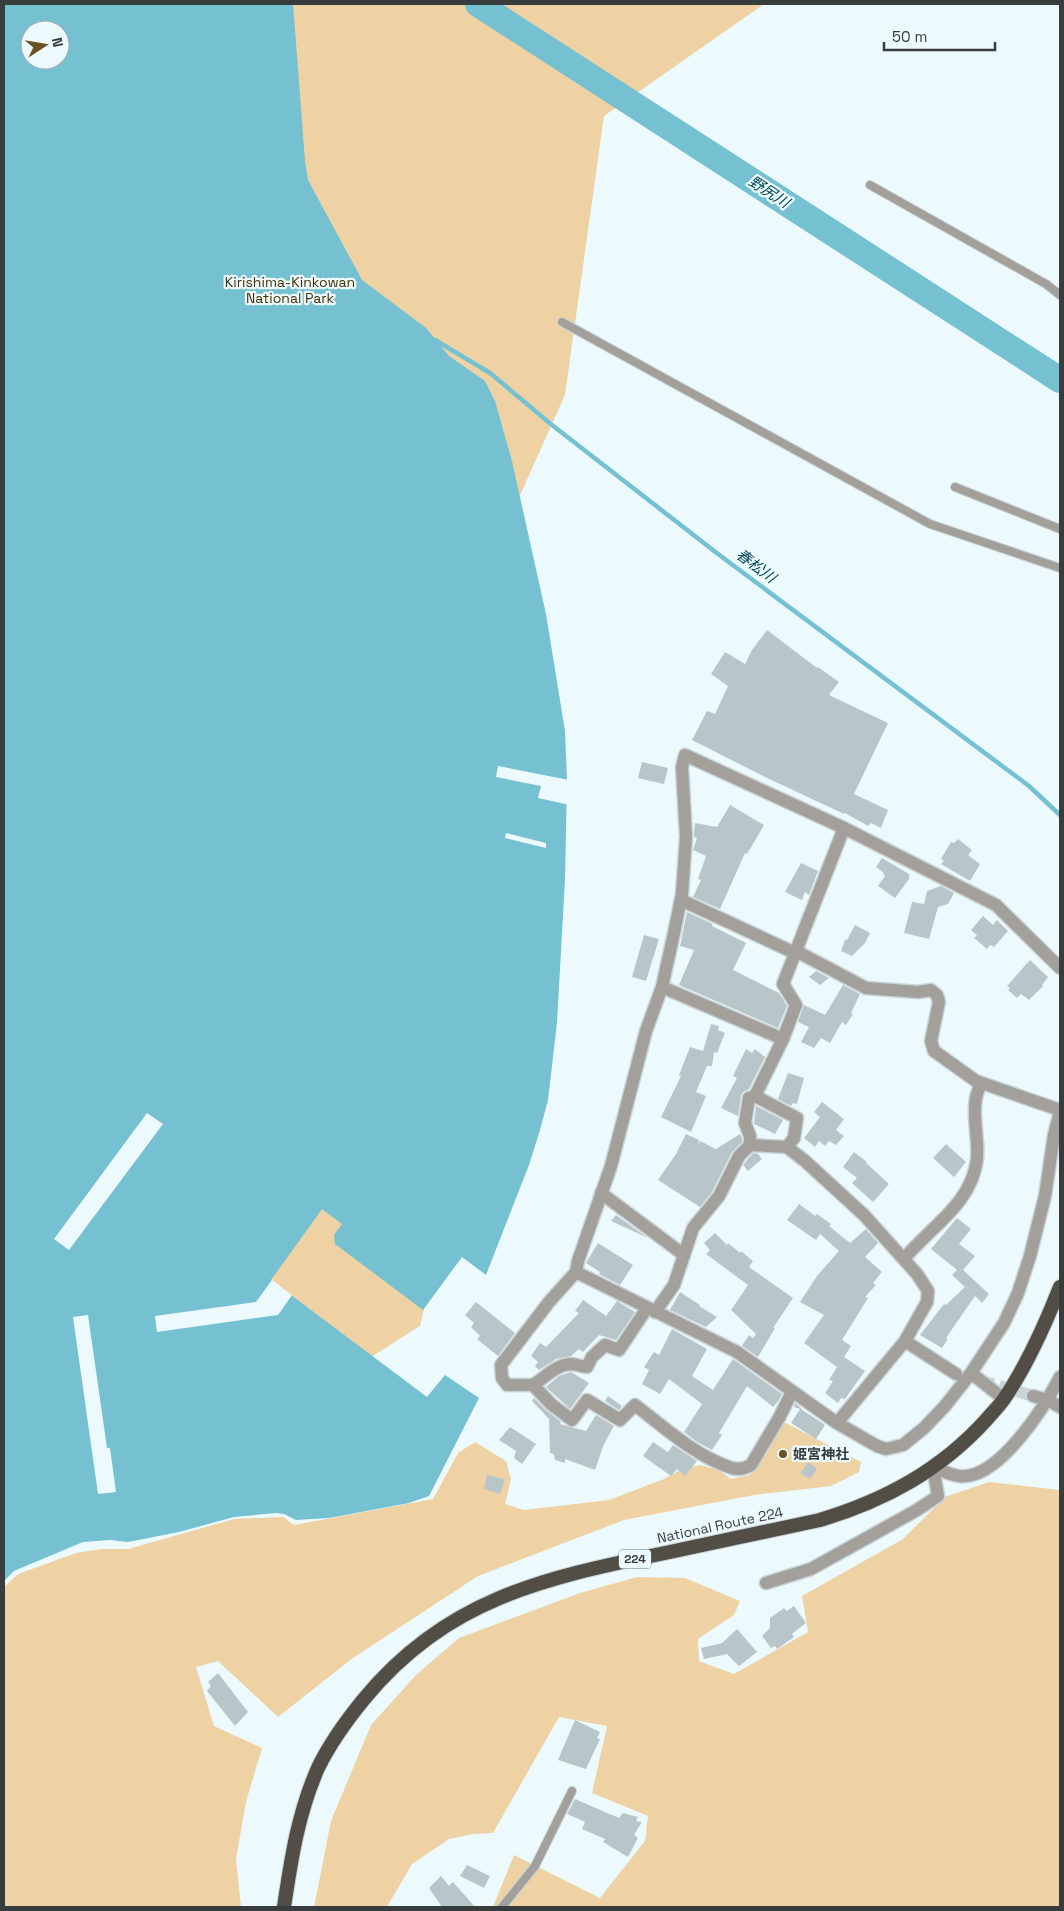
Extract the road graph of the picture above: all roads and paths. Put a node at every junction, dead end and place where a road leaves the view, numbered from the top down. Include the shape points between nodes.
1 (870, 185) dead end
2 (1060, 295) edge
3 (562, 322) dead end
4 (955, 487) dead end
5 (1060, 529) edge
6 (1060, 568) edge
7 (844, 828) junction
8 (681, 900) junction
9 (796, 952) junction
10 (1060, 968) edge
11 (662, 987) junction
12 (782, 1039) junction
13 (981, 1083) junction
14 (755, 1096) junction
15 (1060, 1111) edge
16 (750, 1145) junction
17 (788, 1147) junction
18 (601, 1193) junction
19 (684, 1255) junction
20 (904, 1260) junction
21 (576, 1272) junction
22 (1060, 1287) edge
23 (651, 1310) junction
24 (905, 1341) junction
25 (971, 1373) junction
26 (956, 1374) dead end
27 (1060, 1377) edge
28 (533, 1385) junction
29 (792, 1392) junction
30 (1033, 1396) tunnel mouth
31 (1004, 1399) junction
32 (1048, 1400) junction
33 (1060, 1407) edge
34 (837, 1423) junction
35 (933, 1467) junction
36 (766, 1583) dead end
37 (572, 1791) dead end
38 (284, 1907) edge
39 (502, 1907) edge

1 - 2 lane via 1046,284
3 - 6 lane via 930,524
4 - 5 lane
7 - 8 street via 685,755 682,767 686,837
7 - 9 street
7 - 10 street via 996,905
8 - 9 street
8 - 11 street
9 - 12 street via 782,984 796,1005
9 - 13 street via 866,988 932,990 938,995 939,1002 931,1042 934,1051
11 - 12 street
11 - 18 street via 650,1018 624,1122
12 - 14 street
13 - 15 street
13 - 20 street via 975,1098 977,1157 967,1192
14 - 16 street via 748,1098 745,1123
14 - 17 street via 797,1118 794,1138
15 - 25 street via 1045,1196 1018,1292 1004,1323
16 - 17 street
16 - 19 street via 740,1156 719,1196 693,1228
17 - 20 street via 864,1215
18 - 19 street
18 - 21 street
19 - 23 street via 674,1285
20 - 24 street via 928,1292 927,1302
21 - 23 street
21 - 28 street via 501,1365 502,1378 507,1385
22 - 31 highway, National Route 224 / 224 via 1040,1337
23 - 28 street via 619,1350 606,1346 592,1357 587,1367 564,1365
23 - 29 street via 737,1352
24 - 26 street
24 - 34 street
25 - 31 street
25 - 34 street via 945,1406 903,1445 886,1449
27 - 32 street
28 - 29 street via 572,1420 587,1400 620,1420 635,1405 698,1452 730,1468 744,1469 751,1465
29 - 34 street
30 - 32 street
31 - 35 highway, National Route 224 / 224 via 968,1440
32 - 33 street
32 - 35 street via 1006,1455 976,1474 959,1476
35 - 36 street via 938,1496 811,1569
35 - 38 highway, National Route 224 / 224 via 906,1486 856,1510 567,1575 531,1585 448,1623 382,1677 342,1726 318,1768 302,1812
37 - 39 lane via 535,1866

